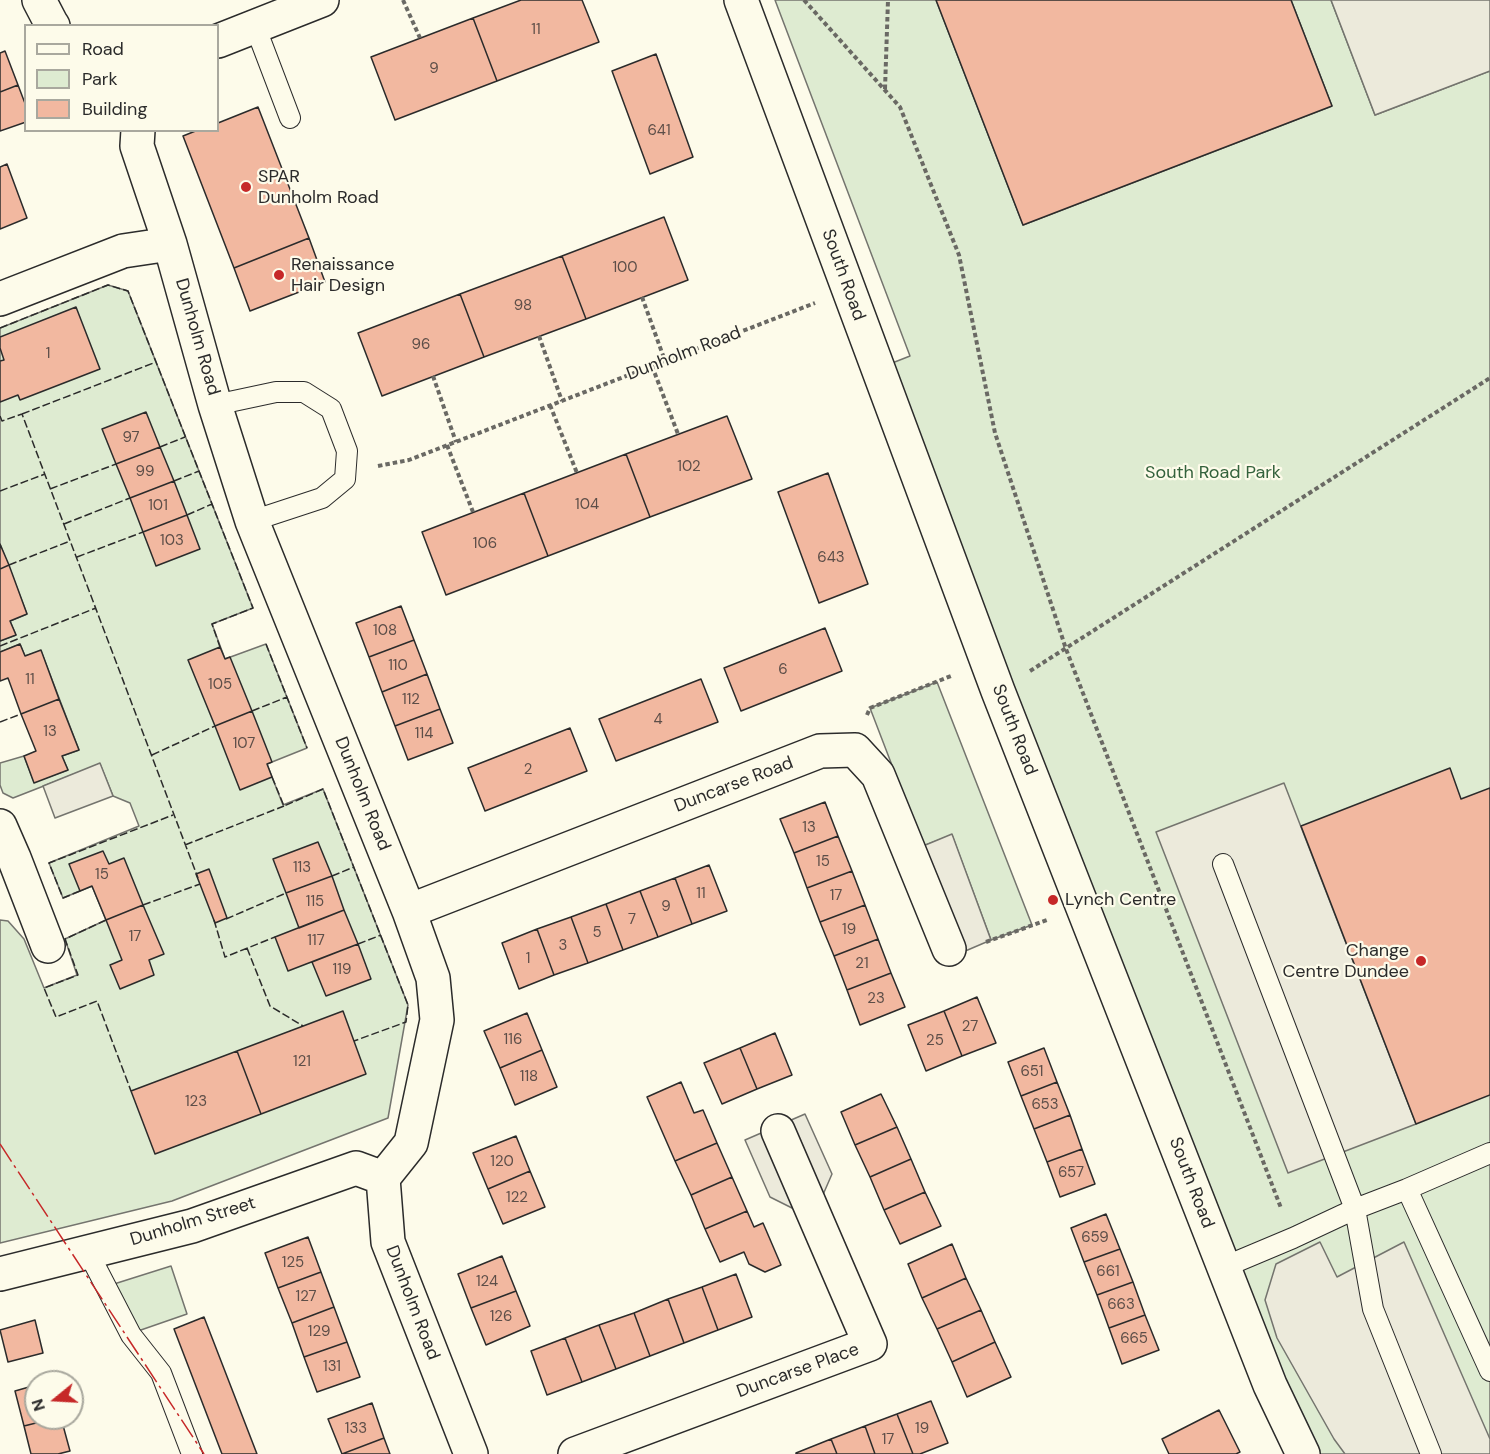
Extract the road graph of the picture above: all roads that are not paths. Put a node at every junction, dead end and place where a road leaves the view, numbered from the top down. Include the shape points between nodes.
1 (39, 0) edge
2 (322, 0) edge
3 (741, 0) edge
4 (52, 24) edge
5 (255, 26) junction
6 (219, 41) edge
7 (290, 118) dead end
8 (138, 132) edge
9 (170, 244) junction
10 (0, 298) edge
11 (215, 405) junction
12 (252, 521) junction
13 (0, 826) edge
14 (1223, 864) dead end
15 (12, 887) edge
16 (409, 911) junction
17 (48, 946) dead end
18 (949, 949) road end
19 (778, 1131) dead end
20 (1490, 1153) edge
21 (383, 1178) junction
22 (1407, 1189) junction
23 (1355, 1209) junction
24 (88, 1252) junction
25 (1224, 1267) junction
26 (0, 1274) edge
27 (1490, 1371) edge
28 (192, 1454) edge
29 (471, 1454) edge
30 (575, 1454) edge
31 (1303, 1454) edge
32 (1431, 1454) edge

1 - 4 street
2 - 5 street
3 - 25 street, South Road via 993,677
5 - 6 street
5 - 7 lane
8 - 9 street, Dunholm Road via 136,146
9 - 10 street via 123,251
9 - 11 street, Dunholm Road
11 - 12 street, Dunholm Road
11 - 12 lane via 276,392 304,392 331,410 347,451 345,478 322,498
12 - 16 street, Dunholm Road
13 - 15 street
14 - 23 lane
15 - 17 street
16 - 18 street, Duncarse Road via 820,751 855,750 878,775
16 - 21 street, Dunholm Road via 434,978 437,1020 411,1143
19 - 30 street, Duncarse Place via 870,1344
20 - 22 lane
21 - 24 street, Dunholm Street via 356,1168 192,1226
21 - 29 street, Dunholm Road via 388,1242
22 - 23 lane
22 - 27 lane
23 - 25 lane
23 - 32 lane via 1373,1309
24 - 26 street, Dunholm Street
24 - 28 lane via 131,1335 161,1373
25 - 31 street, South Road via 1270,1385

